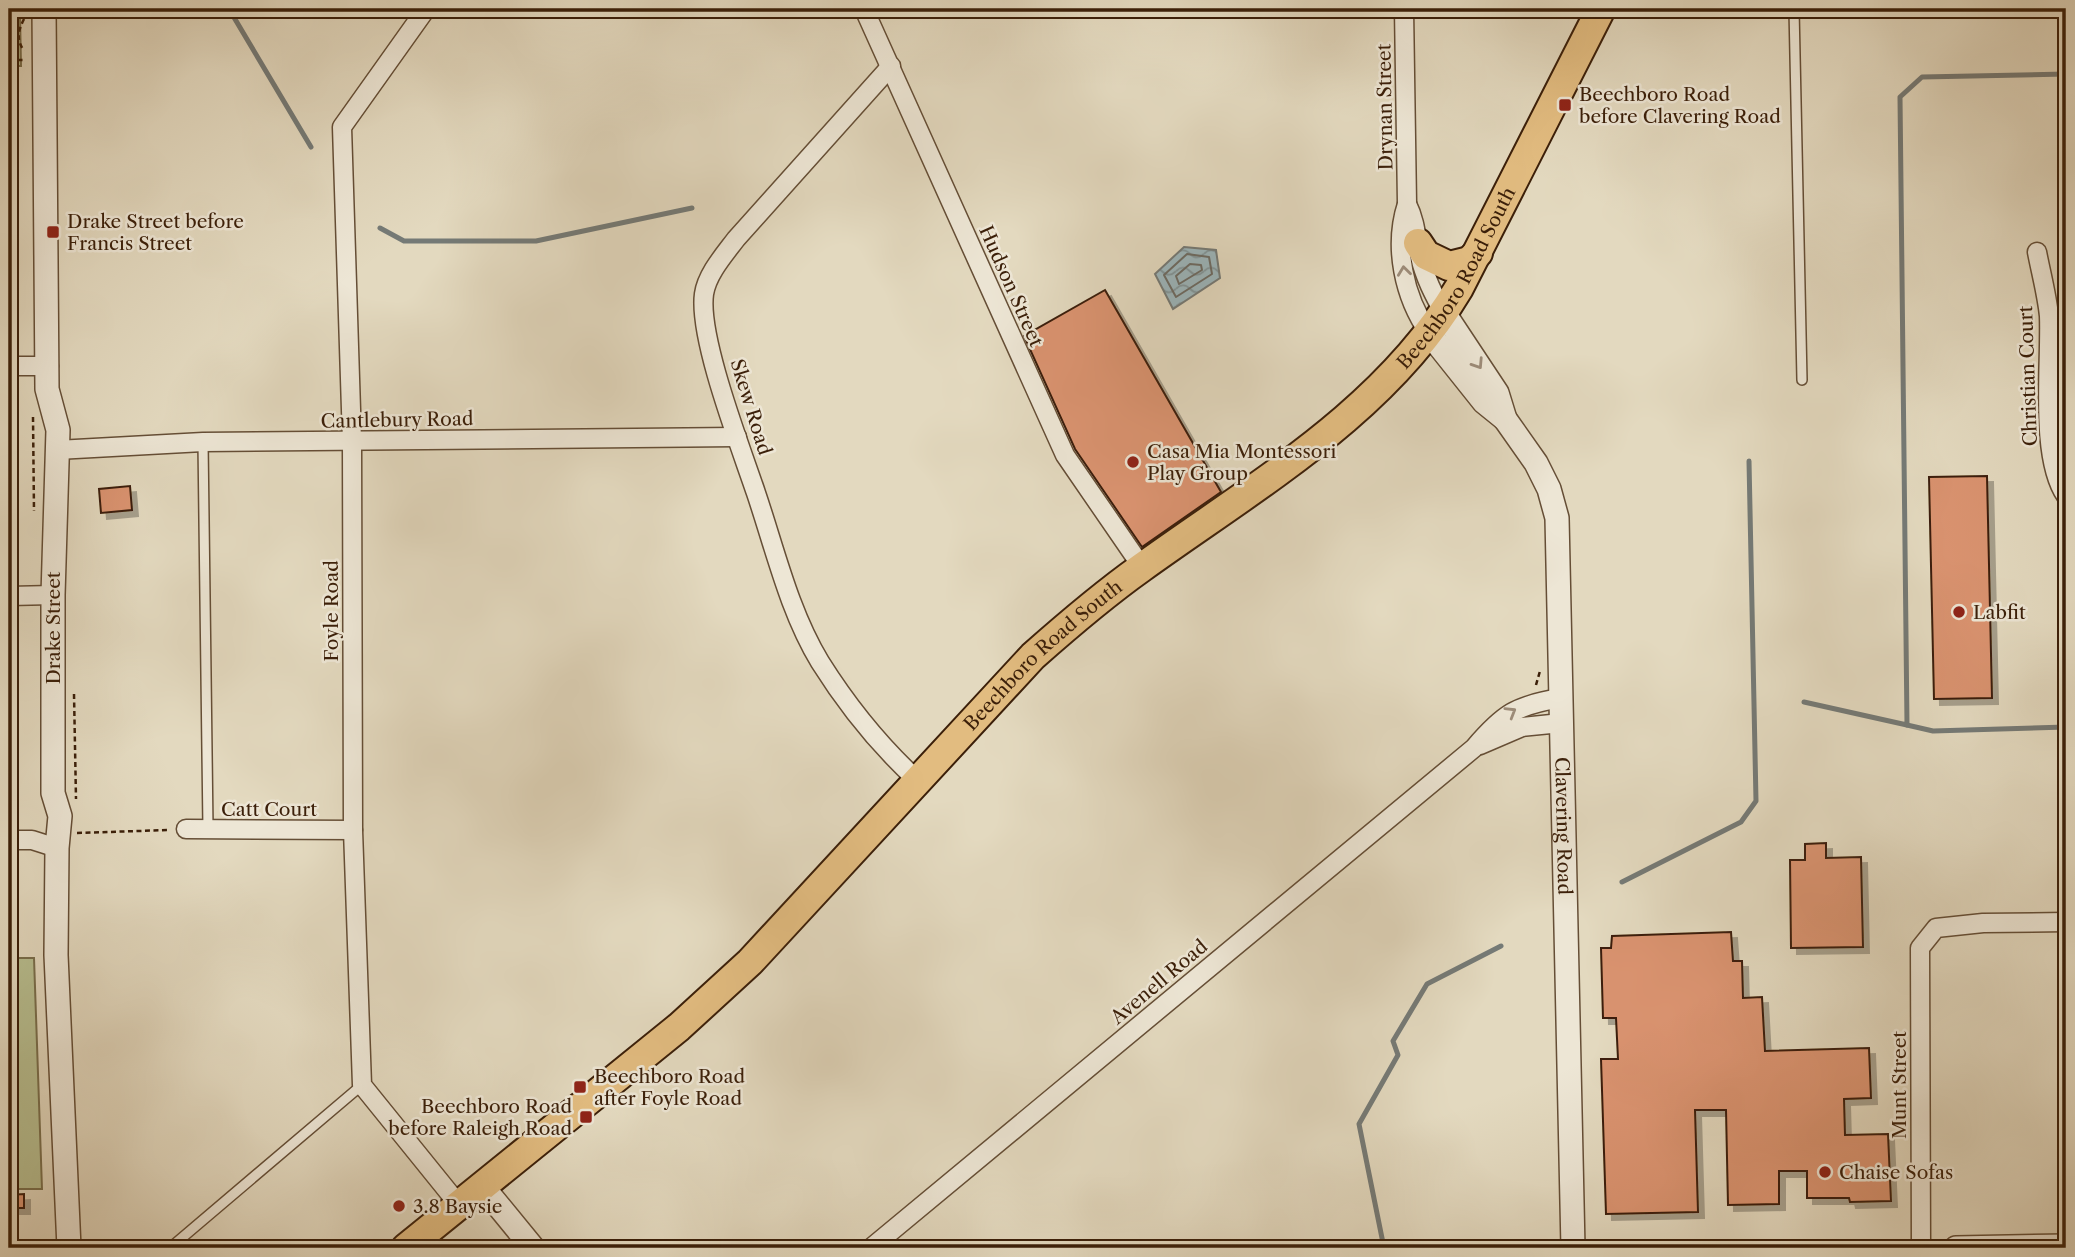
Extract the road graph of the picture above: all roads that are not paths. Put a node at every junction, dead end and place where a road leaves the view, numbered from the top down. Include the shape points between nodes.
1 (426, 9) edge
2 (864, 9) edge
3 (1404, 9) edge
4 (1601, 9) edge
5 (1794, 9) edge
6 (35, 11) edge
7 (891, 66) junction
8 (1407, 204) junction
9 (1418, 243) junction
10 (2037, 252) dead end
11 (1478, 253) junction
12 (1437, 323) junction
13 (9, 366) edge
14 (49, 366) junction
15 (1802, 380) dead end
16 (737, 437) junction
17 (352, 441) junction
18 (203, 442) junction
19 (57, 450) junction
20 (2066, 496) edge
21 (1142, 567) junction
22 (53, 594) junction
23 (9, 596) edge
24 (1561, 698) junction
25 (1561, 723) junction
26 (1474, 748) junction
27 (917, 780) junction
28 (186, 829) road end
29 (208, 829) junction
30 (353, 830) junction
31 (9, 840) edge
32 (57, 848) junction
33 (2066, 922) edge
34 (362, 1085) junction
35 (483, 1187) junction
36 (459, 1205) junction
37 (2066, 1246) edge
38 (69, 1248) edge
39 (170, 1248) edge
40 (406, 1248) edge
41 (533, 1248) edge
42 (872, 1248) edge
43 (1573, 1248) edge
44 (1921, 1248) edge
45 (1956, 1248) edge

1 - 17 street, Foyle Road via 342,127
2 - 7 street, Hudson Street
3 - 8 street, Drynan Street
4 - 11 main road, Beechboro Road South
5 - 15 lane
6 - 14 street, Drake Street
7 - 16 street, Skew Road via 736,239 705,292 704,321
7 - 21 street, Hudson Street via 1065,455
8 - 9 street, Drynan Street via 1415,219
12 -> 8 street, Drynan Street via 1410,299 1402,228
9 - 11 main road via 1426,255 1449,266 1469,261
9 - 12 street, Drynan Street
10 - 20 street, Christian Court via 2049,313 2051,447 2056,481
11 - 12 main road, Beechboro Road South
12 - 21 main road, Beechboro Road South via 1393,377 1300,456
12 - 24 street, Clavering Road via 1497,393 1505,419 1536,463 1555,510
13 - 14 street
14 - 19 street, Drake Street via 47,389 58,430
16 - 17 street, Cantlebury Road
16 - 27 street, Skew Road via 798,620 819,661 859,718
17 - 18 street, Cantlebury Road
17 - 30 street, Foyle Road
18 - 19 street, Cantlebury Road
18 - 29 lane
19 - 22 street, Drake Street
21 - 27 main road, Beechboro Road South via 1034,656
22 - 23 street
22 - 32 street, Drake Street
24 - 25 street, Clavering Road
26 -> 24 street, Avenell Road via 1497,721 1515,709
25 - 26 street, Avenell Road via 1522,727
25 - 43 street, Clavering Road
26 - 42 street, Avenell Road
27 - 35 main road, Beechboro Road South via 750,962 680,1027
28 - 29 street, Catt Court
29 - 30 street, Catt Court
30 - 34 street, Foyle Road
31 - 32 street via 32,840
32 - 38 street, Drake Street via 56,955
33 - 44 street, Munt Street via 1936,928 1920,948
34 - 36 street
34 - 39 lane
35 - 36 main road, Beechboro Road South
35 - 41 street
36 - 40 main road, Beechboro Road South
37 - 45 street

